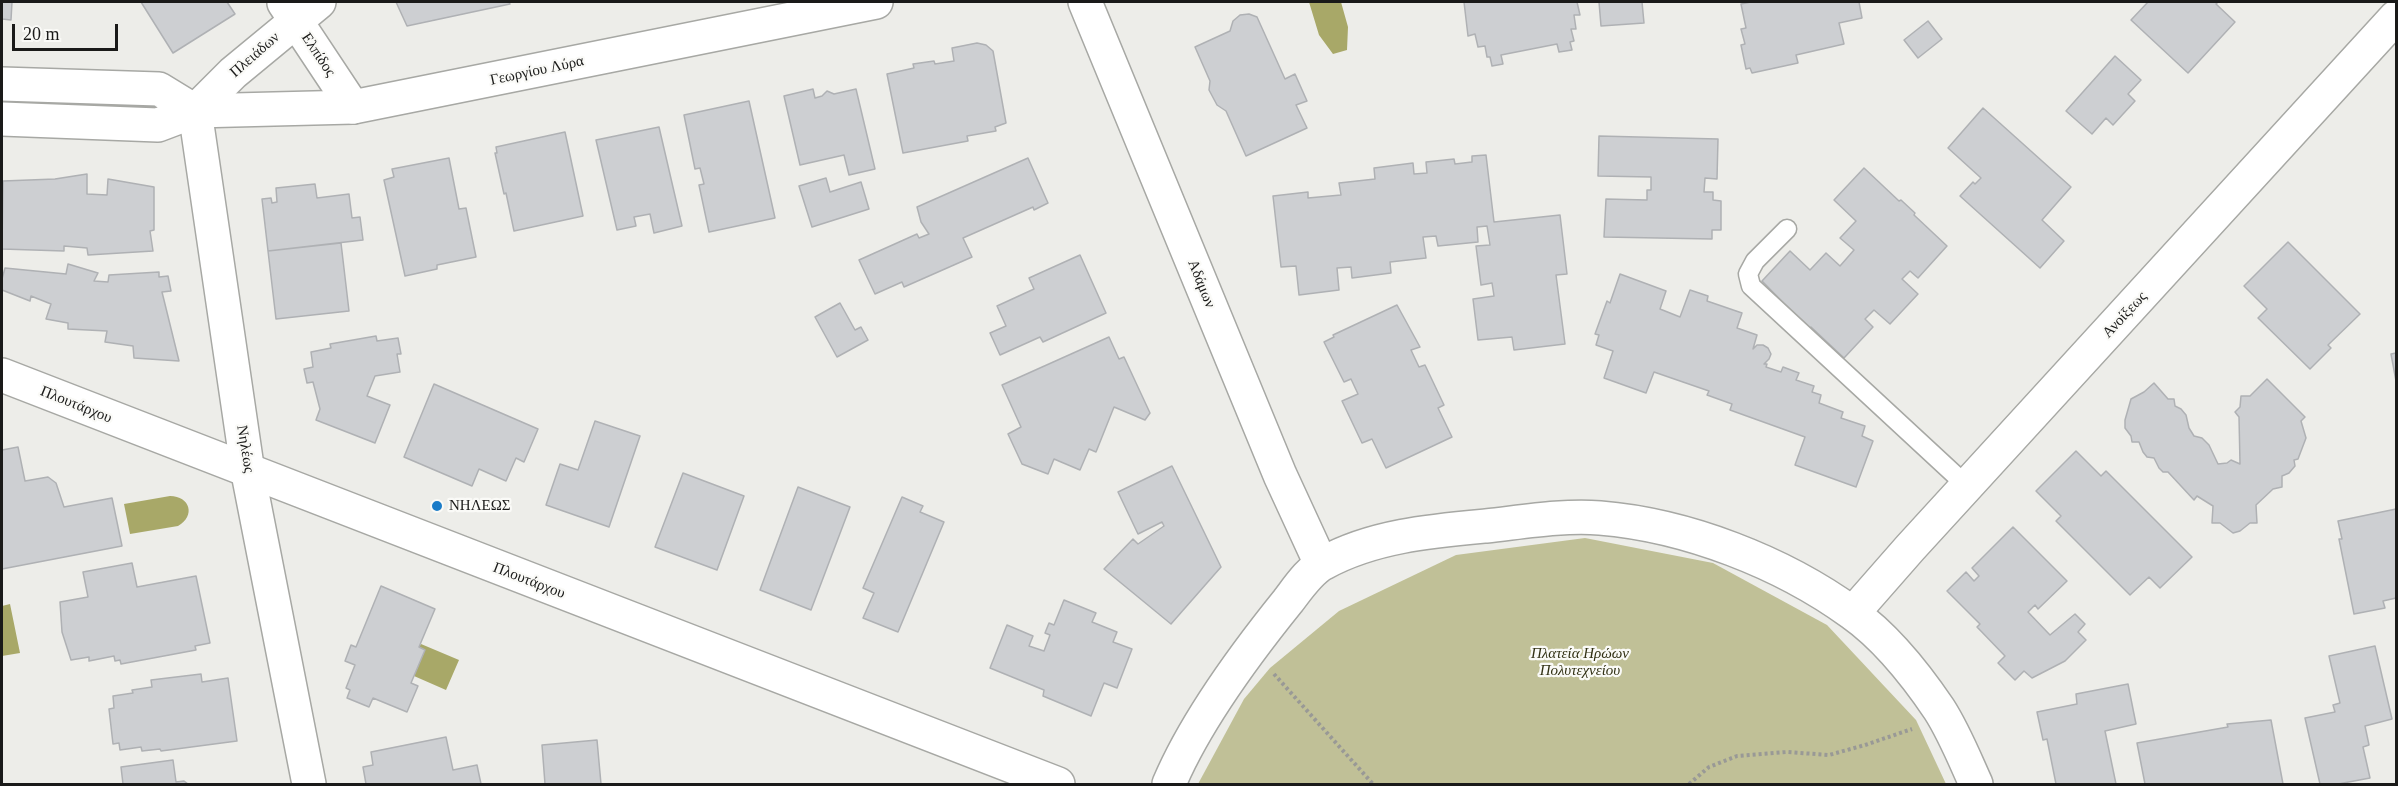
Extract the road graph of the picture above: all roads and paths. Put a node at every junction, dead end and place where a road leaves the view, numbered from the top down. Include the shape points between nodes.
1 (876, 2) edge
2 (1085, 2) edge
3 (299, 8) edge
4 (2397, 17) edge
5 (2, 84) edge
6 (353, 108) junction
7 (195, 111) junction
8 (2, 119) edge
9 (1787, 229) dead end
10 (2, 376) edge
11 (248, 472) junction
12 (1967, 486) junction
13 (1321, 564) junction
14 (1853, 613) junction
15 (1251, 649) junction
16 (1941, 711) junction
17 (309, 784) edge
18 (1058, 784) edge
19 (1169, 784) edge
20 (1373, 784) edge
21 (1689, 784) edge
22 (1976, 784) edge

1 - 6 street, Γεωργίου Λύρα
2 - 13 street, Αδάμων via 1280,476
3 - 6 street, Ελπίδος
3 - 7 street, Πλειάδων
4 - 12 street, Ανοίξεως
5 - 7 street via 159,89
6 - 7 street, Γεωργίου Λύρα
7 - 8 street, Γεωργίου Λύρα via 158,125
7 - 11 street, Νηλέως
9 - 12 lane via 1755,261 1748,274 1751,286
10 - 11 street, Πλουτάρχου
11 - 17 street, Νηλέως
11 - 18 street, Πλουτάρχου
12 - 14 street, Ανοίξεως
13 - 14 street via 1366,544 1429,532 1599,518 1665,528 1727,548 1792,576
13 - 15 street
14 - 16 street via 1884,641
15 - 19 street via 1198,729
15 - 20 path
16 - 21 path via 1906,733 1829,754 1737,756 1709,767
16 - 22 street

